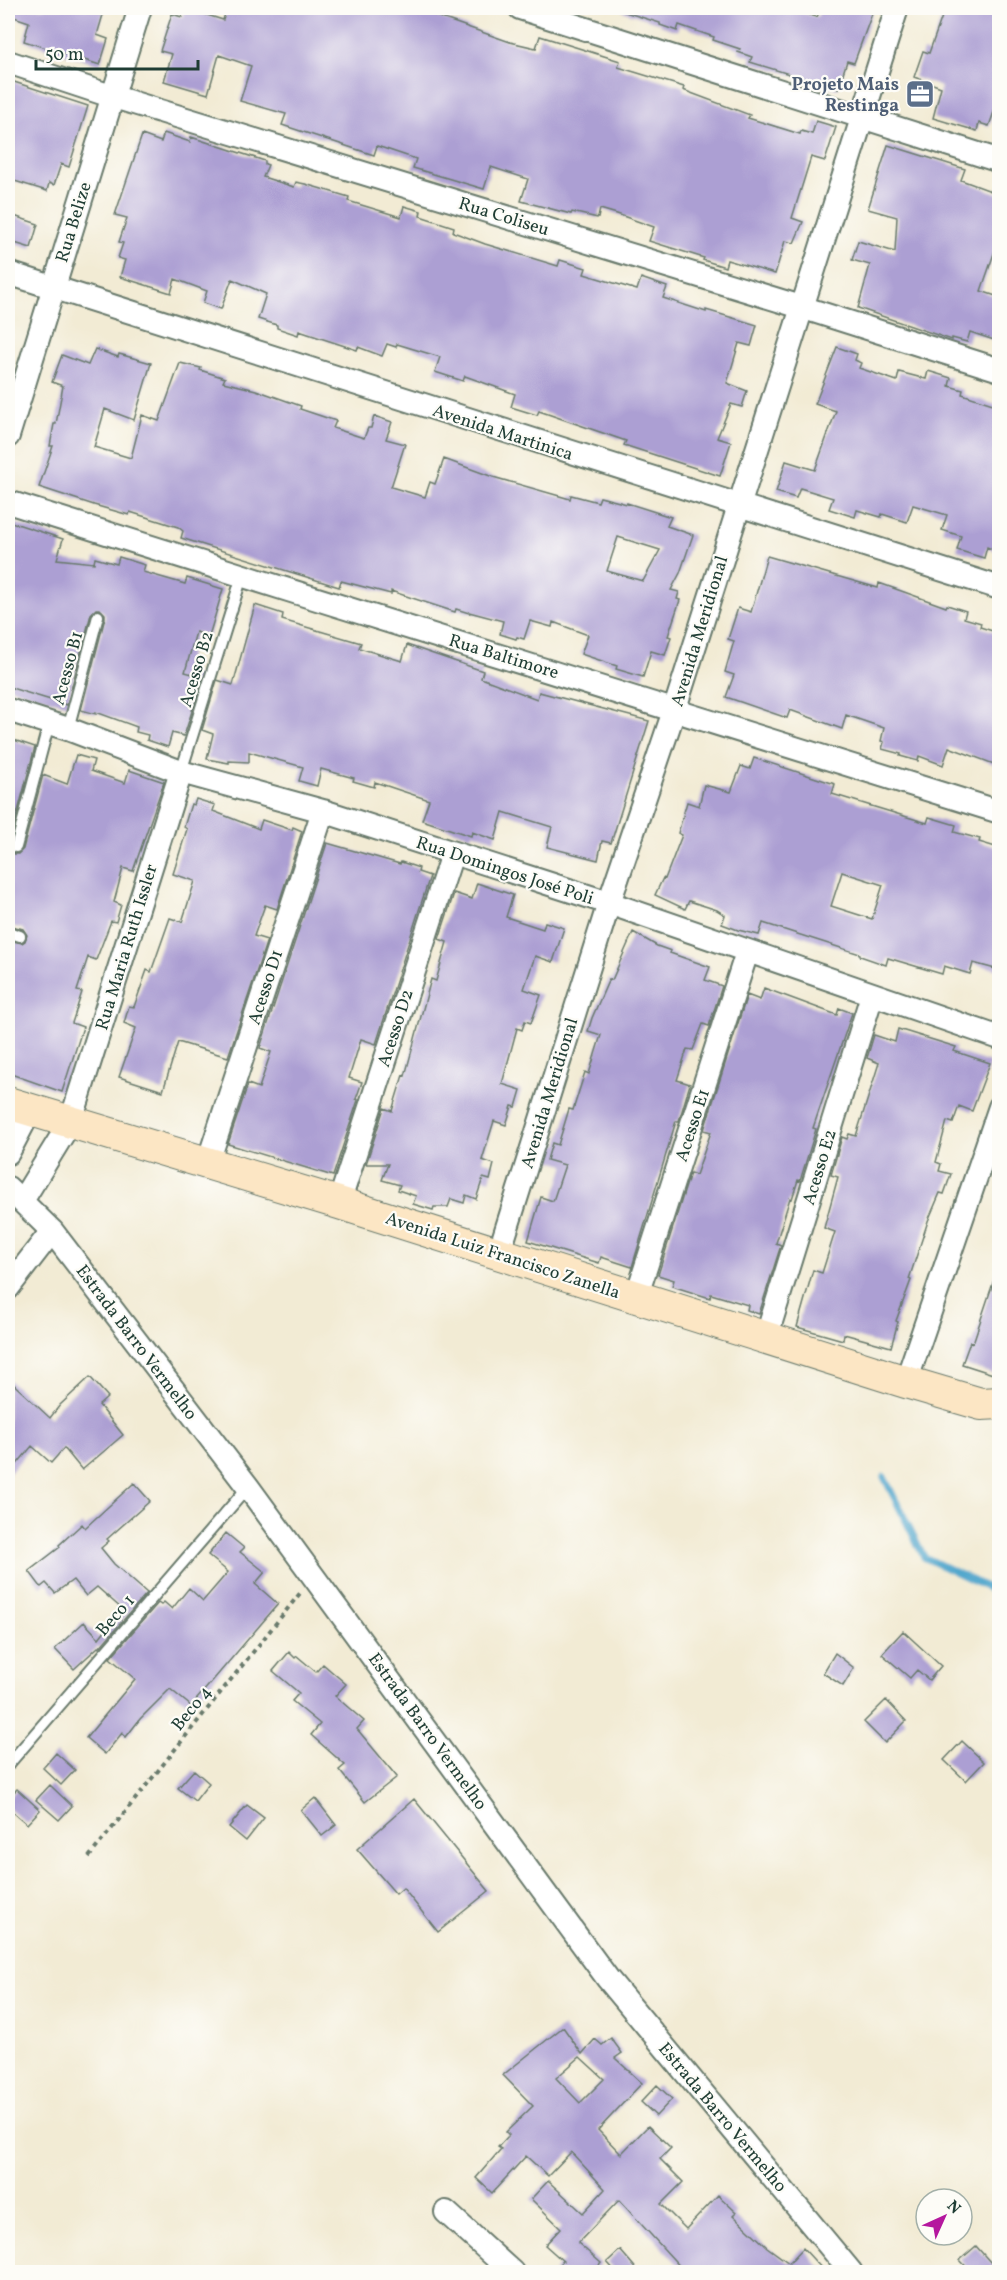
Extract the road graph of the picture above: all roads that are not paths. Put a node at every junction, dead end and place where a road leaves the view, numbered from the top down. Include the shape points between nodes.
1 (140, 8) edge
2 (520, 8) edge
3 (897, 8) edge
4 (8, 62) edge
5 (111, 96) junction
6 (862, 117) junction
7 (999, 160) edge
8 (8, 273) edge
9 (52, 288) junction
10 (801, 307) junction
11 (999, 370) edge
12 (8, 436) edge
13 (8, 502) edge
14 (737, 506) junction
15 (242, 576) junction
16 (999, 588) edge
17 (98, 616) dead end
18 (675, 708) junction
19 (8, 710) edge
20 (58, 726) junction
21 (181, 772) junction
22 (323, 811) junction
23 (999, 812) edge
24 (16, 847) dead end
25 (452, 854) junction
26 (609, 903) junction
27 (8, 932) edge
28 (20, 936) dead end
29 (747, 952) junction
30 (872, 995) junction
31 (999, 1038) edge
32 (19, 1106) edge
33 (999, 1107) edge
34 (72, 1121) junction
35 (995, 1135) edge
36 (8, 1153) edge
37 (208, 1162) junction
38 (15, 1195) edge
39 (339, 1203) junction
40 (52, 1231) junction
41 (499, 1253) junction
42 (8, 1288) edge
43 (636, 1298) junction
44 (766, 1338) junction
45 (906, 1382) junction
46 (999, 1403) edge
47 (248, 1487) junction
48 (8, 1765) edge
49 (446, 2212) dead end
50 (512, 2272) edge
51 (851, 2272) edge

1 - 5 street, Rua Belize
2 - 6 street
3 - 6 street, Avenida Meridional
4 - 5 street, Rua Coliseu
5 - 9 street, Rua Belize
5 - 10 street, Rua Coliseu
6 - 7 street
6 - 10 street, Avenida Meridional
8 - 9 street, Avenida Martinica
9 - 12 street, Rua Belize
9 - 14 street, Avenida Martinica
10 - 11 street, Rua Coliseu
10 - 14 street, Avenida Meridional
13 - 15 street, Rua Baltimore
14 - 16 street, Avenida Martinica
14 - 18 street, Avenida Meridional
15 - 18 street, Rua Baltimore
15 - 21 lane, Acesso B2
17 - 20 lane, Acesso B1
18 - 23 street, Rua Baltimore
18 - 26 street, Avenida Meridional
19 - 20 street, Rua Domingos José Poli
20 - 21 street, Rua Domingos José Poli
20 - 24 lane, Acesso B1
21 - 22 street, Rua Domingos José Poli
21 - 34 street, Rua Maria Ruth Issler
22 - 25 street, Rua Domingos José Poli
22 - 37 street, Acesso D1
25 - 26 street, Rua Domingos José Poli
25 - 39 street, Acesso D2
26 - 29 street, Rua Domingos José Poli
26 - 41 street, Avenida Meridional
27 - 28 lane
29 - 30 street, Rua Domingos José Poli
29 - 43 street, Acesso E1
30 - 31 street, Rua Domingos José Poli
30 - 44 street, Acesso E2
32 - 34 street, Avenida Luiz Francisco Zanella
32 - 36 street
33 - 35 street
34 - 37 street, Avenida Luiz Francisco Zanella
34 - 38 street, Rua Maria Ruth Issler
35 - 45 street
37 - 39 street, Avenida Luiz Francisco Zanella
38 - 40 street, Estrada Barro Vermelho
39 - 41 street, Avenida Luiz Francisco Zanella
40 - 42 street
40 - 47 street, Estrada Barro Vermelho
41 - 43 street, Avenida Luiz Francisco Zanella
43 - 44 street, Avenida Luiz Francisco Zanella
44 - 45 street, Avenida Luiz Francisco Zanella
45 - 46 street, Avenida Luiz Francisco Zanella via 981,1404
47 - 48 lane, Beco 1
47 - 51 street, Estrada Barro Vermelho via 608,1979
49 - 50 street

